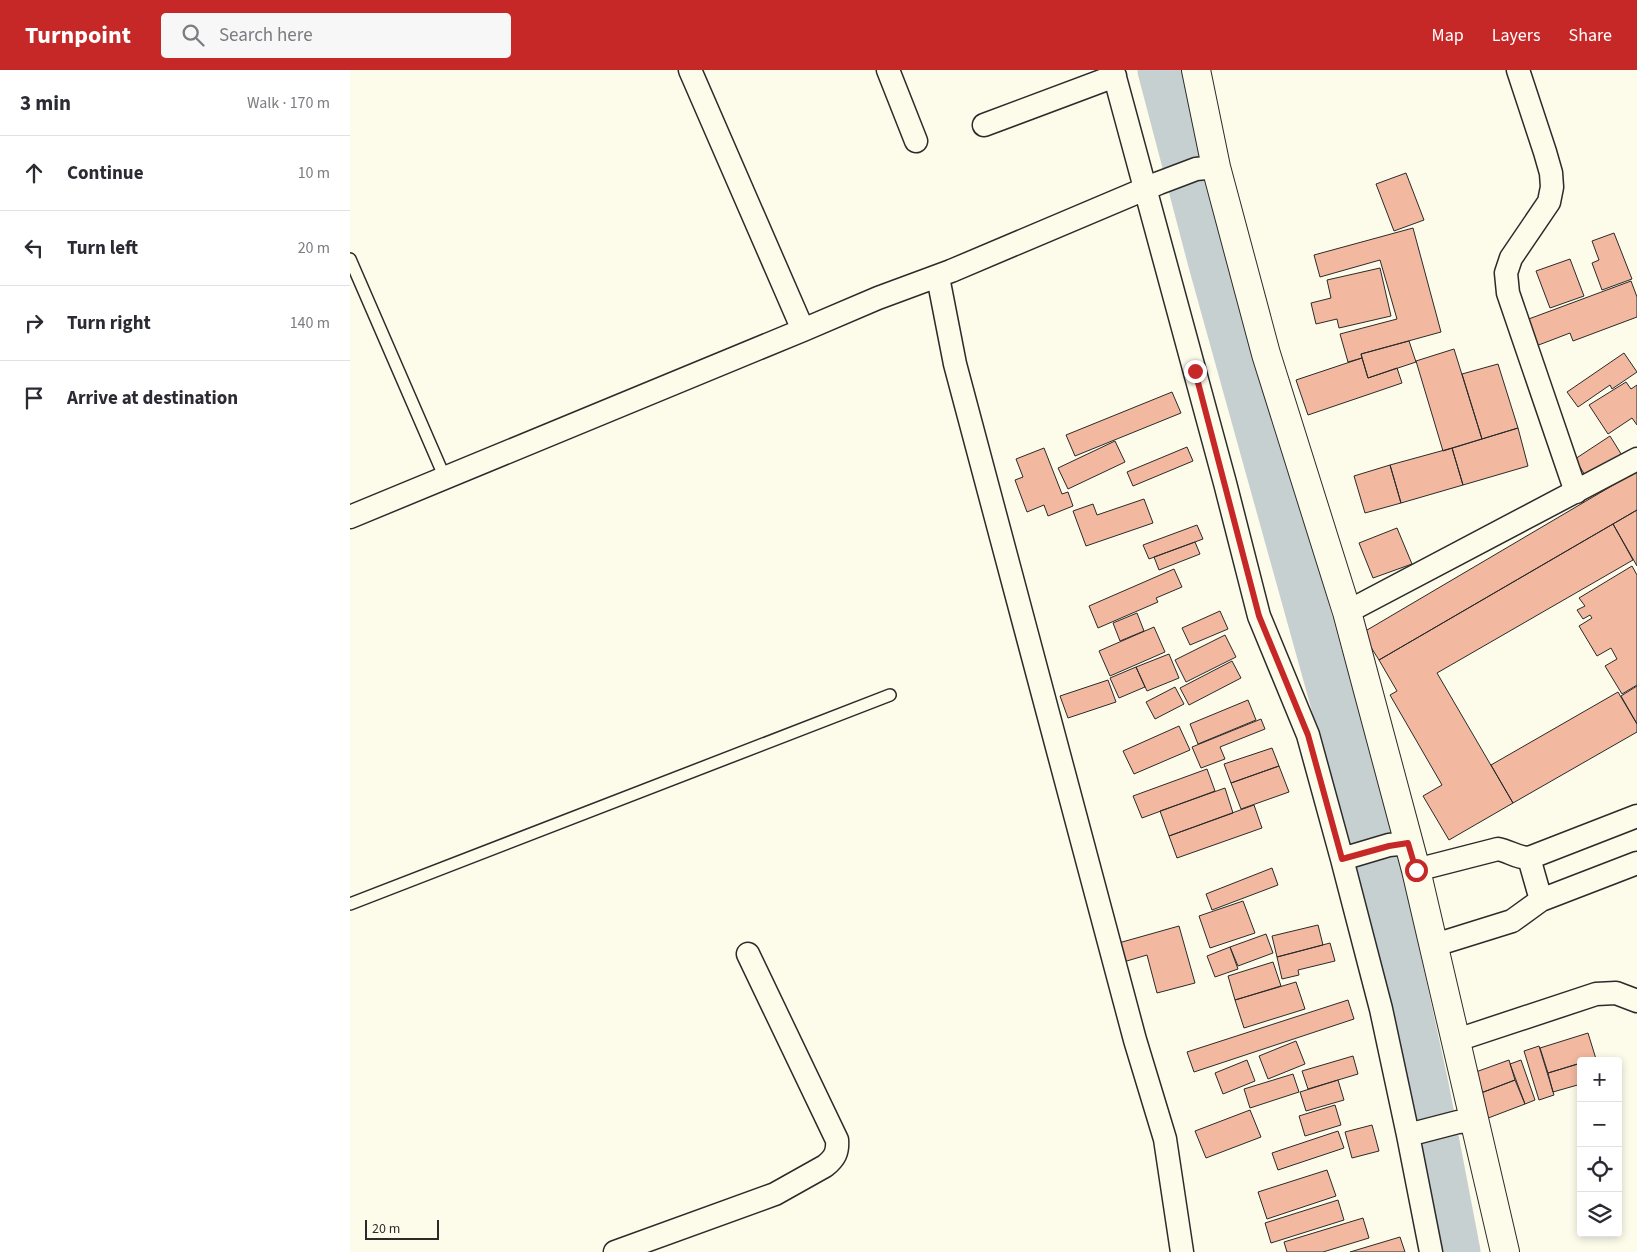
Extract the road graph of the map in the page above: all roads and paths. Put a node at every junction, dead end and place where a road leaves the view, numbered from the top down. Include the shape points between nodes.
1 (690, 70) edge
2 (888, 70) edge
3 (1196, 70) edge
4 (1518, 70) edge
5 (1114, 73) edge
6 (984, 125) dead end
7 (916, 141) dead end
8 (1206, 168) junction
9 (1152, 186) junction
10 (350, 259) edge
11 (950, 272) junction
12 (803, 330) junction
13 (1637, 459) edge
14 (445, 478) junction
15 (1576, 492) junction
16 (350, 517) edge
17 (1347, 612) junction
18 (890, 696) dead end
19 (1637, 816) edge
20 (1399, 844) junction
21 (1350, 856) junction
22 (1528, 858) junction
23 (1637, 863) edge
24 (1416, 870) junction
25 (1541, 900) junction
26 (350, 904) edge
27 (1435, 945) junction
28 (748, 954) dead end
29 (1637, 1001) edge
30 (1456, 1040) junction
31 (1466, 1121) junction
32 (1413, 1133) junction
33 (615, 1252) edge
34 (1182, 1252) edge
35 (1430, 1252) edge
36 (1505, 1252) edge

1 - 12 street
2 - 7 street
3 - 8 street
4 - 15 street via 1545,152 1552,188 1549,202 1511,258 1506,273 1508,292
5 - 6 street
5 - 9 street
8 - 9 street
8 - 17 street
9 - 11 street
9 - 21 street via 1259,616 1308,735
10 - 14 lane
11 - 12 street
11 - 34 street via 958,373 1135,1040 1165,1139
12 - 14 street
13 - 15 street
14 - 16 street
15 - 17 street
17 - 20 street
18 - 26 lane
19 - 22 street
20 - 21 street
20 - 24 street
21 - 32 street via 1381,1009
22 - 24 street via 1505,850 1490,850
22 - 25 street
23 - 25 street
24 - 27 street
25 - 27 street via 1512,921
27 - 30 street
28 - 33 street via 837,1140 838,1151 825,1166 775,1194
29 - 30 street via 1616,993 1596,994
30 - 31 street
31 - 32 street
31 - 36 street
32 - 35 street

